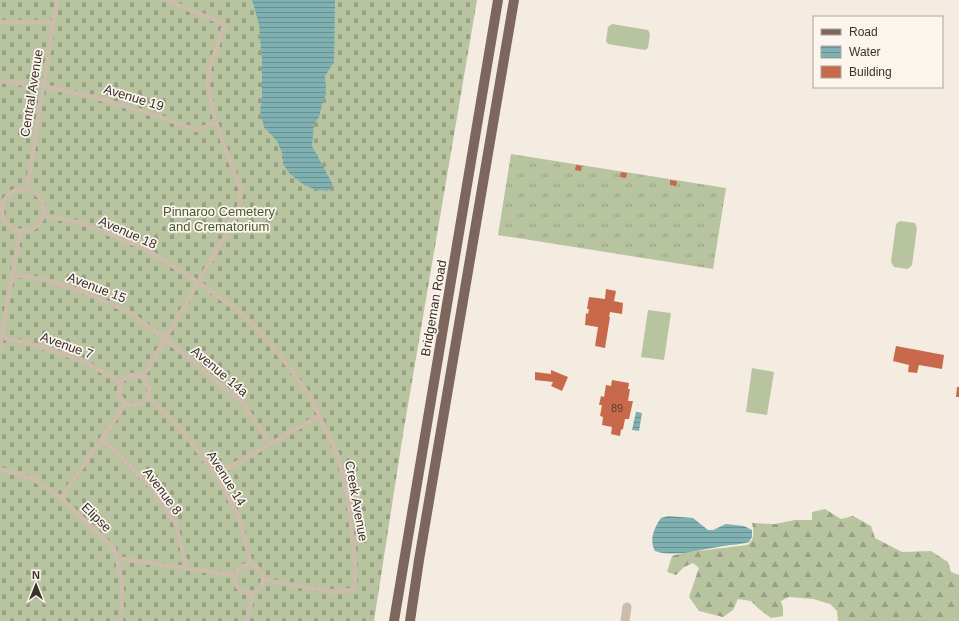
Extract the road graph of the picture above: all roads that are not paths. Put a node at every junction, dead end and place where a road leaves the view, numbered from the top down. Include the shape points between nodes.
1 (57, 0) edge
2 (165, 0) edge
3 (498, 0) edge
4 (514, 0) edge
5 (0, 22) edge
6 (54, 22) junction
7 (0, 81) edge
8 (43, 86) junction
9 (216, 123) junction
10 (27, 189) junction
11 (1, 207) edge
12 (44, 214) junction
13 (20, 231) junction
14 (12, 275) junction
15 (198, 282) junction
16 (1, 337) edge
17 (165, 339) junction
18 (0, 346) edge
19 (142, 378) junction
20 (121, 382) junction
21 (147, 397) junction
22 (126, 403) junction
23 (319, 416) junction
24 (102, 439) junction
25 (270, 444) junction
26 (0, 469) edge
27 (216, 475) junction
28 (62, 498) junction
29 (116, 558) junction
30 (251, 564) junction
31 (187, 568) junction
32 (235, 575) junction
33 (264, 580) junction
34 (253, 593) junction
35 (627, 607) dead end
36 (121, 621) edge
37 (248, 621) edge
38 (394, 621) edge
39 (410, 621) edge
40 (624, 621) edge

1 - 6 lane, Central Avenue
2 - 9 lane via 225,24 209,69 208,86
3 - 38 main road, Bridgeman Road
4 - 39 main road
5 - 6 lane
6 - 8 lane, Central Avenue
7 - 8 lane, Avenue 19
8 - 9 lane, Avenue 19 via 94,97 196,130
8 - 10 lane, Central Avenue
9 - 15 lane via 241,191 239,209
10 - 11 lane via 12,191 6,196
10 - 12 lane via 42,200
11 - 13 lane via 4,222
12 - 13 lane via 34,228
12 - 15 lane, Avenue 18 via 81,223 146,249
13 - 14 lane
14 - 16 lane
14 - 17 lane, Avenue 15 via 42,279 88,294 129,312
15 - 17 lane
15 - 23 lane, Creek Avenue via 245,316 277,352 310,396
16 - 18 lane
16 - 20 lane, Avenue 7 via 82,360
17 - 19 lane
17 - 25 lane, Avenue 14a via 242,402
19 - 20 lane via 129,376
19 - 21 lane via 148,385
20 - 22 lane via 120,396
21 - 22 lane via 138,404
21 - 27 lane, Avenue 14 via 180,428
22 - 24 lane
23 - 25 lane
23 - 33 lane, Creek Avenue via 338,456 348,497 356,561 355,587 336,592
24 - 28 lane
24 - 31 lane, Avenue 8 via 149,485 175,522
25 - 27 lane
26 - 28 lane, Elipse via 32,478
27 - 30 lane, Avenue 14 via 239,517
28 - 29 lane, Elipse via 114,548
29 - 31 lane
29 - 36 lane, Elipse via 122,582
30 - 32 lane via 241,567
30 - 33 lane via 261,570
31 - 32 lane
32 - 34 lane via 239,589
33 - 34 lane via 261,587
34 - 37 lane
35 - 40 street

